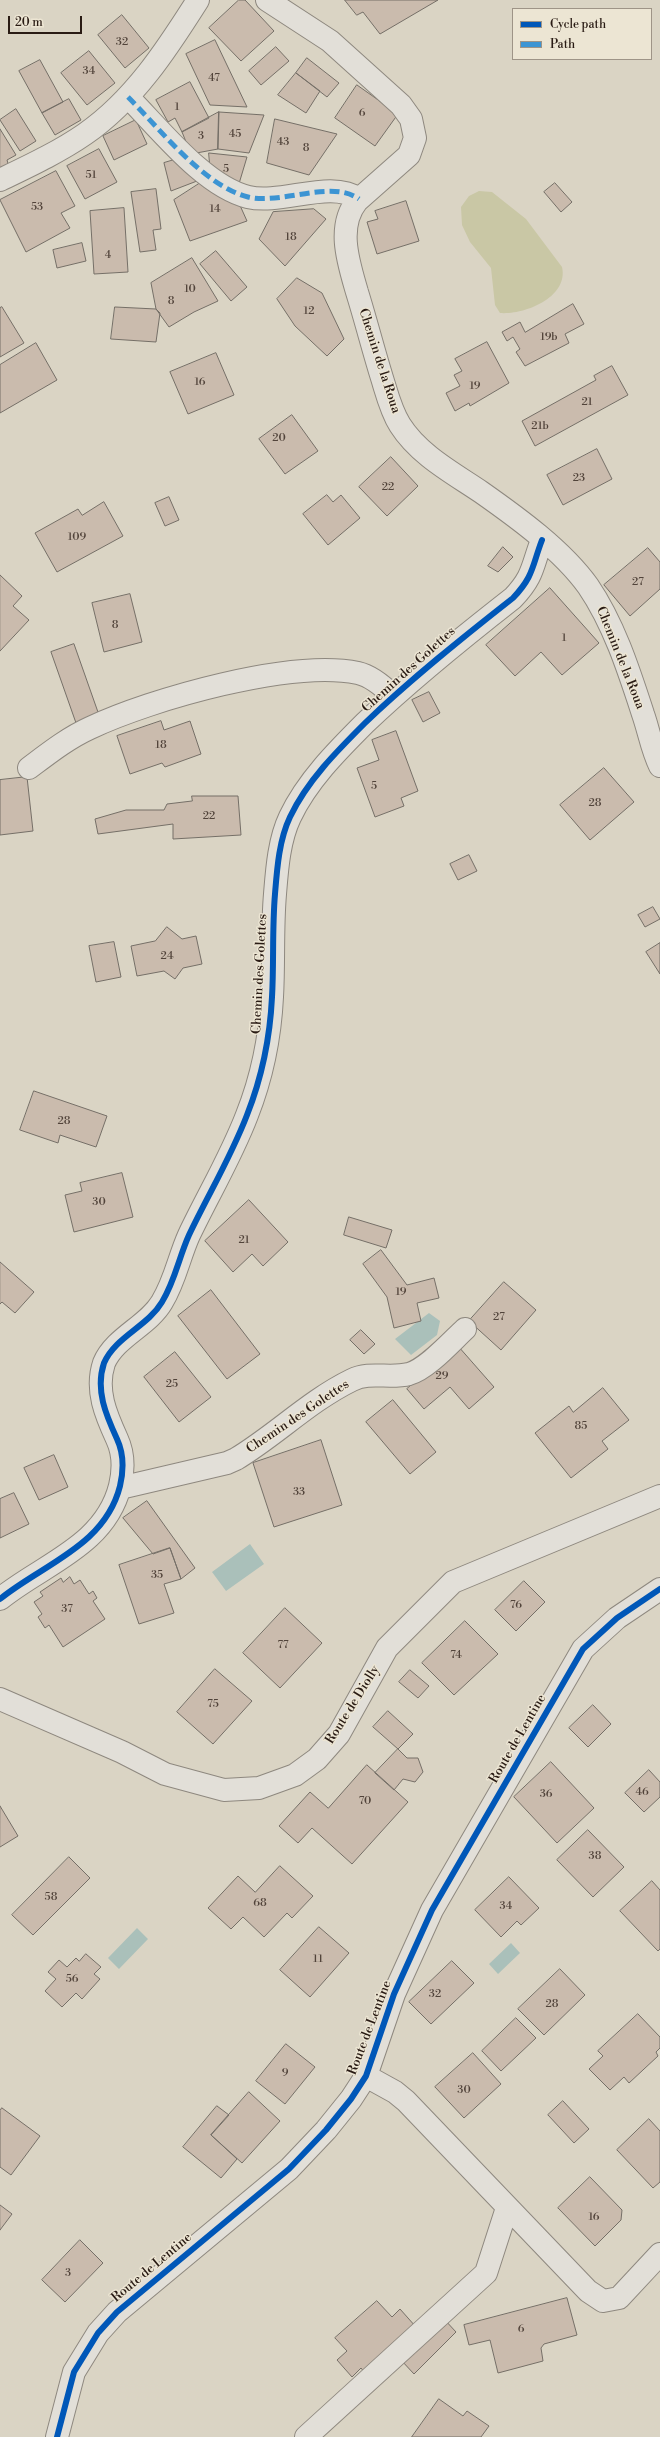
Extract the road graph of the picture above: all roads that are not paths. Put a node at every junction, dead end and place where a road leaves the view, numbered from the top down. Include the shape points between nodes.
1 (198, 0) edge
2 (267, 0) edge
3 (128, 96) junction
4 (0, 180) edge
5 (359, 199) junction
6 (542, 540) junction
7 (393, 696) junction
8 (655, 737) edge
9 (660, 766) edge
10 (29, 768) dead end
11 (465, 1329) dead end
12 (120, 1488) junction
13 (660, 1496) edge
14 (660, 1589) edge
15 (0, 1599) edge
16 (0, 1699) edge
17 (366, 2076) junction
18 (507, 2208) junction
19 (660, 2254) edge
20 (57, 2437) edge
21 (306, 2437) edge

1 - 3 street via 157,62
2 - 5 street, Chemin de la Roua via 330,40 401,105 410,119 415,138 409,155
3 - 4 street via 85,134
3 - 5 street via 206,177 232,191 249,197 268,199 334,191 349,193
5 - 6 street, Chemin de la Roua via 352,207 346,223 346,247 368,332 388,397 400,425 422,450 439,464 494,501
6 - 7 street, Chemin des Golettes via 531,576 520,590
6 - 8 street, Chemin de la Roua via 566,559 596,599
7 - 10 street, Chemin des Golettes via 366,676 347,672 296,672 254,678 185,695 105,721 71,738
7 - 12 street, Chemin des Golettes via 320,772 287,825 275,891 270,1027 256,1092 229,1158 187,1239 169,1291 152,1315 110,1353 102,1371 104,1411 123,1452
8 - 9 street, Chemin de la Roua
11 - 12 street, Chemin des Golettes via 418,1370 398,1376 367,1375 352,1380 304,1410 236,1459
12 - 15 street, Chemin des Golettes via 114,1505 105,1519 82,1544
13 - 16 street, Route de Diolly via 453,1582 387,1648 339,1734 318,1759 295,1775 259,1788 224,1790 165,1774 122,1752
14 - 17 street, Route de Lentine via 617,1618 583,1649 432,1910 394,1994
17 - 18 street, Route de Lentine via 380,2082 406,2101
17 - 20 street, Route de Lentine via 326,2130 288,2169 253,2201 117,2312 98,2333 74,2372
18 - 19 street, Route de Lentine via 588,2291 603,2301 619,2298
18 - 21 street via 486,2273

